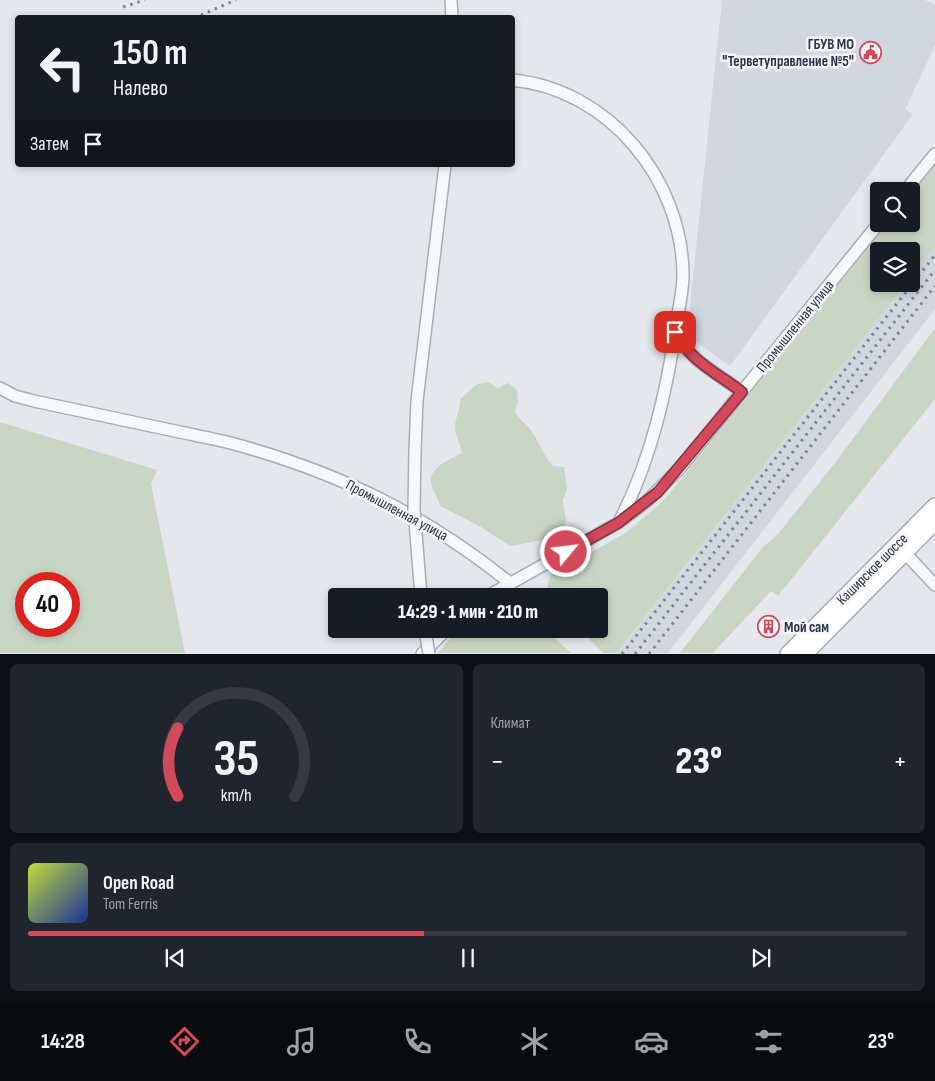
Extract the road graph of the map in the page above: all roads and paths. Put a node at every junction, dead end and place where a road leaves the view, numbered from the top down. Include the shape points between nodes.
1 (451, 0) edge
2 (452, 15) edge
3 (515, 80) edge
4 (935, 154) edge
5 (445, 167) edge
6 (912, 182) edge
7 (872, 232) edge
8 (675, 332) junction
9 (0, 388) edge
10 (742, 392) junction
11 (935, 506) edge
12 (935, 522) edge
13 (618, 523) junction
14 (905, 553) junction
15 (510, 582) junction
16 (935, 585) edge
17 (420, 588) edge
18 (501, 588) edge
19 (426, 638) edge
20 (437, 638) edge
21 (422, 654) edge
22 (429, 654) edge
23 (788, 654) edge
24 (805, 654) edge

1 - 2 street
3 - 8 street via 560,91 586,104 614,124 652,169 667,199 678,233 683,276
4 - 6 street
5 - 17 street, bridge via 432,263 415,450 414,509
7 - 10 street, Промышленная улица
8 - 10 street via 690,353
8 - 13 street via 645,464
9 - 15 street, Промышленная улица via 25,398 244,446 294,462 354,485 423,520
10 - 13 street, Промышленная улица via 658,492
11 - 23 main road, Каширское шоссе
12 - 14 main road, Каширское шоссе
13 - 15 street, Промышленная улица
14 - 16 street
14 - 24 main road, Каширское шоссе
15 - 18 street
19 - 22 street, bridge
20 - 21 street

